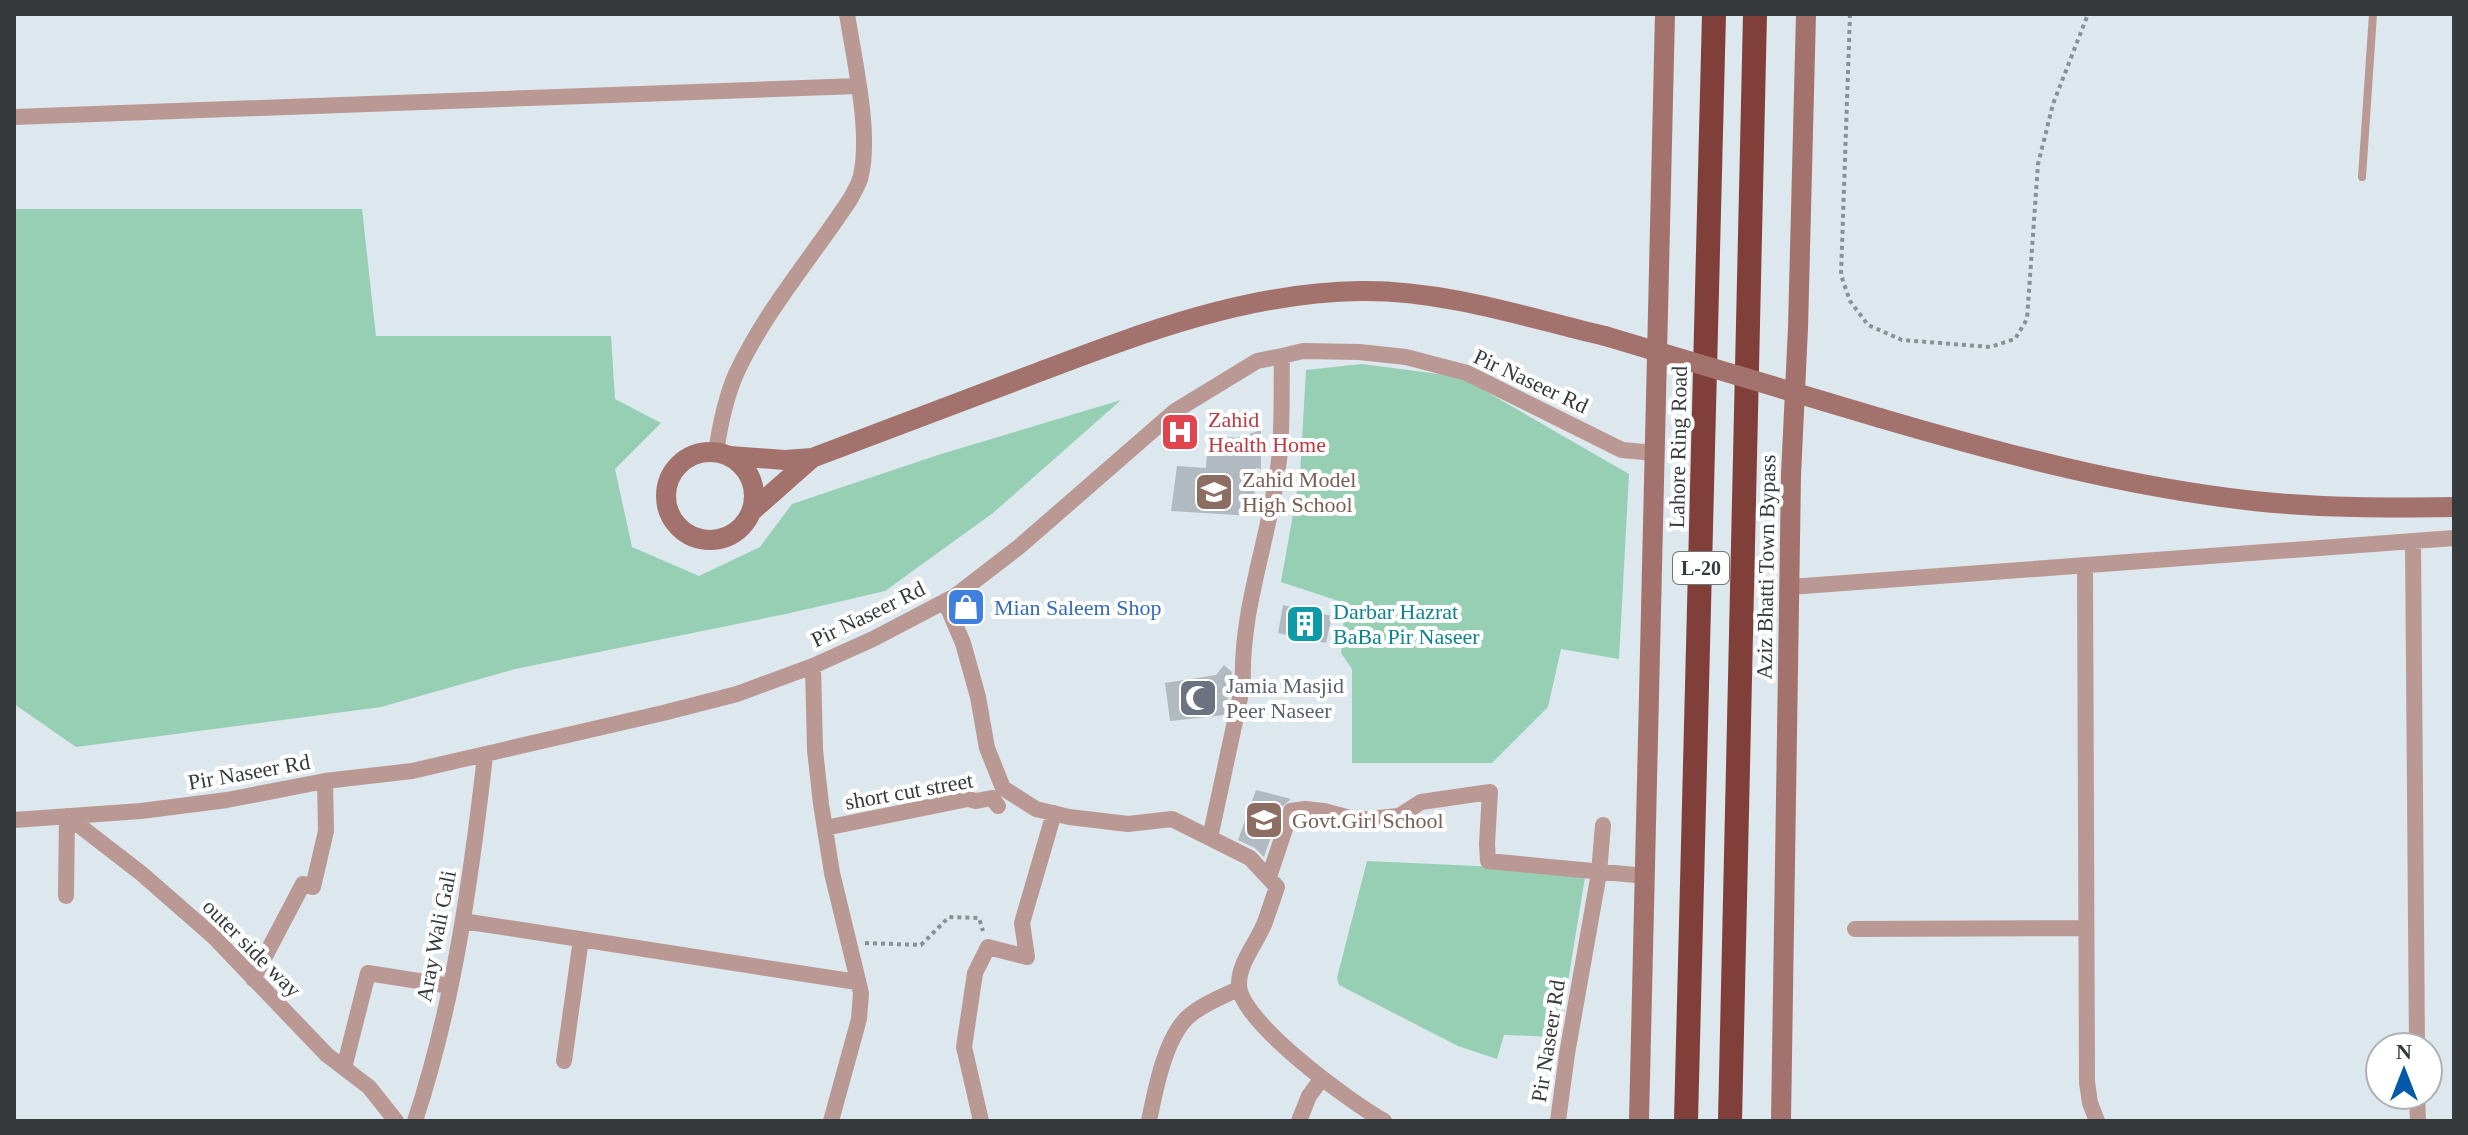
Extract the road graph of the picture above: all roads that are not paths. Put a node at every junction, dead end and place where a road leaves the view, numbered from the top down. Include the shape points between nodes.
1 (847, 14) edge
2 (1665, 14) edge
3 (1714, 14) edge
4 (1755, 14) edge
5 (1806, 14) edge
6 (2373, 14) edge
7 (857, 86) junction
8 (14, 117) edge
9 (2362, 177) dead end
10 (1282, 356) junction
11 (1655, 453) junction
12 (723, 454) junction
13 (812, 458) junction
14 (2454, 507) edge
15 (752, 511) junction
16 (2454, 538) edge
17 (2413, 541) junction
18 (2085, 566) junction
19 (1790, 587) junction
20 (945, 601) junction
21 (813, 666) junction
22 (485, 756) junction
23 (325, 781) junction
24 (998, 806) dead end
25 (1054, 813) junction
26 (67, 816) junction
27 (14, 820) edge
28 (1603, 825) dead end
29 (825, 828) junction
30 (1210, 838) junction
31 (1599, 873) junction
32 (1646, 876) junction
33 (1269, 877) junction
34 (66, 896) dead end
35 (463, 921) junction
36 (2086, 928) junction
37 (1855, 929) dead end
38 (581, 939) junction
39 (253, 979) junction
40 (857, 982) junction
41 (450, 986) junction
42 (1238, 989) junction
43 (2417, 1031) edge
44 (564, 1061) dead end
45 (344, 1068) junction
46 (1322, 1078) junction
47 (396, 1121) edge
48 (415, 1121) edge
49 (831, 1121) edge
50 (981, 1121) edge
51 (1149, 1121) edge
52 (1299, 1121) edge
53 (1384, 1121) edge
54 (1558, 1121) edge
55 (1639, 1121) edge
56 (1686, 1121) edge
57 (1730, 1121) edge
58 (1781, 1121) edge
59 (2097, 1121) edge

1 - 7 street
2 - 11 street
3 - 56 highway, Lahore Ring Road / L-20
4 - 57 highway, L-20
5 - 19 street, Aziz Bhatti Town Bypass
6 - 9 lane
7 - 8 street
7 - 12 street via 861,177 737,373 724,409
10 - 11 street, Pir Naseer Rd via 1303,351 1406,357 1467,373 1622,450
10 - 20 street, Pir Naseer Rd via 1257,361 1175,411 1020,546
10 - 30 street via 1279,460 1249,612 1243,684
11 - 32 street
12 - 13 street
12 - 15 street via 749,474
12 - 15 street via 689,457 677,466 666,491 672,519 681,530 707,540 735,533
13 - 14 street, bridge via 1136,335 1264,301 1362,291 1466,302 1605,336 1996,452 2180,490 2332,507
13 - 15 street
16 - 17 street
17 - 18 street
17 - 43 street
18 - 19 street
18 - 36 street
19 - 58 street, Aziz Bhatti Town Bypass
20 - 21 street, Pir Naseer Rd
20 - 25 street via 963,643 987,748 1003,788 1036,809
21 - 22 street, Pir Naseer Rd via 737,694
21 - 29 street via 815,750
22 - 23 street, Pir Naseer Rd
22 - 35 street, Aray Wali Gali
23 - 26 street, Pir Naseer Rd via 227,800
23 - 39 street via 326,831 313,887 303,884
24 - 29 street, short cut street via 992,798 968,799
25 - 30 street via 1128,824 1172,819
25 - 50 street via 1022,923 1027,957 988,947 975,973 964,1047
26 - 27 street, Pir Naseer Rd
26 - 34 street
26 - 39 street, outer side way via 214,937
28 - 31 street, Pir Naseer Rd
29 - 40 street
30 - 33 street via 1250,858
31 - 32 street
31 - 33 street via 1488,861 1490,792 1421,802 1399,816 1358,820 1314,810 1291,811
31 - 54 street, Pir Naseer Rd
32 - 55 street
33 - 42 street via 1277,887 1240,971
35 - 38 street
35 - 41 street, Aray Wali Gali
36 - 37 street
36 - 59 street via 2087,1082
38 - 40 street
38 - 44 street
39 - 45 street, outer side way
40 - 49 street via 859,1019
41 - 45 street via 368,973
41 - 48 street, Aray Wali Gali
42 - 46 street via 1252,1016
42 - 51 street via 1186,1018 1164,1057
45 - 47 street, outer side way via 369,1087
46 - 52 street
46 - 53 street

